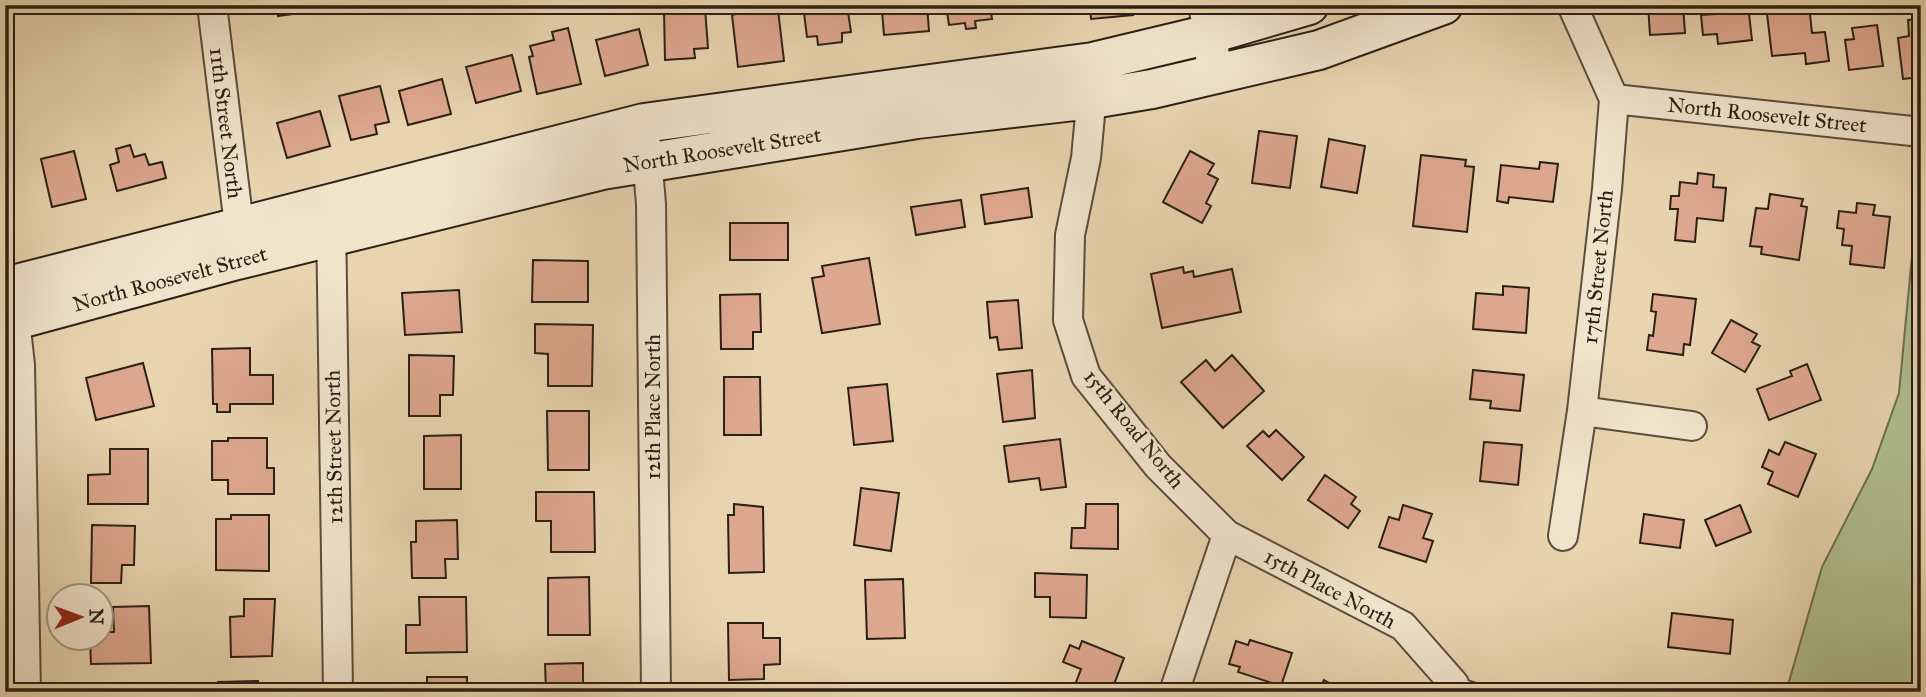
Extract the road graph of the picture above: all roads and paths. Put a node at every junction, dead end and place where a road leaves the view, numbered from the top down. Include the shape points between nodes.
1 (1310, 5) edge
2 (1443, 5) edge
3 (1572, 5) edge
4 (213, 13) edge
5 (1208, 20) edge
6 (1093, 62) junction
7 (1215, 76) junction
8 (1092, 99) junction
9 (1614, 99) junction
10 (644, 123) junction
11 (1921, 132) edge
12 (648, 160) junction
13 (331, 220) junction
14 (238, 242) junction
15 (9, 304) edge
16 (1582, 411) junction
17 (1692, 426) dead end
18 (1227, 535) junction
19 (1563, 536) dead end
20 (15, 657) edge
21 (1461, 689) edge
22 (26, 692) edge
23 (338, 692) edge
24 (656, 692) edge
25 (1174, 692) edge

1 - 5 main road, North Roosevelt Street
2 - 7 main road, North Roosevelt Street via 1319,50
3 - 9 street, 17th Street North
4 - 14 street, 11th Street North
5 - 6 main road, North Roosevelt Street
5 - 7 street
6 - 8 street, 15th Road North
6 - 10 main road, North Roosevelt Street
7 - 8 main road, North Roosevelt Street
8 - 12 main road, North Roosevelt Street via 917,119
8 - 18 street, 15th Road North via 1070,235 1068,320 1086,376 1158,466
9 - 11 street, North Roosevelt Street
9 - 16 street, 17th Street North
10 - 12 street, 12th Place North
10 - 13 main road, North Roosevelt Street
12 - 13 main road, North Roosevelt Street
12 - 24 street, 12th Place North
13 - 14 main road, North Roosevelt Street
13 - 23 street, 12th Street North
14 - 15 main road, North Roosevelt Street
15 - 20 street via 20,365
16 - 17 street
16 - 19 street, 17th Street North
18 - 21 street, 15th Place North via 1403,626
18 - 25 street
20 - 22 street

